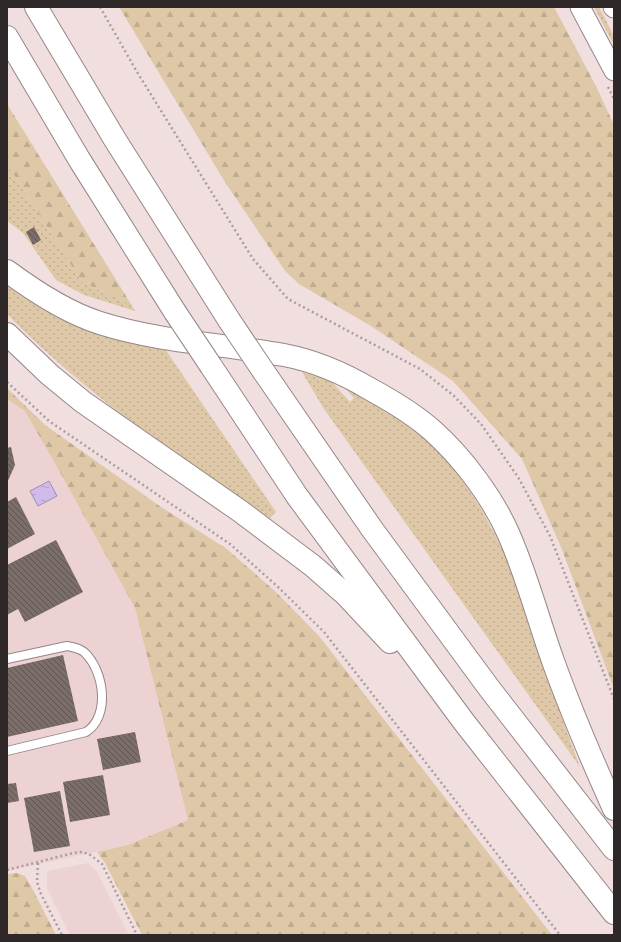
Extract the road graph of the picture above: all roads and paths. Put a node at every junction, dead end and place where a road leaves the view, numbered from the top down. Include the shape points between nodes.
1 (36, 7) edge
2 (100, 7) edge
3 (580, 7) edge
4 (7, 37) edge
5 (614, 70) edge
6 (7, 271) edge
7 (7, 334) edge
8 (7, 382) edge
9 (7, 659) edge
10 (614, 700) edge
11 (464, 722) junction
12 (7, 751) edge
13 (614, 809) edge
14 (614, 849) edge
15 (38, 862) junction
16 (7, 870) edge
17 (614, 914) edge
18 (62, 935) edge
19 (138, 935) edge
20 (560, 935) edge

1 - 14 highway, bridge via 122,150 264,372 377,536 489,688
2 - 10 path via 137,72 254,259 288,300 420,369 453,395 481,424 518,476 550,536
3 - 5 street
4 - 11 highway, bridge via 79,159 175,312 297,496
6 - 13 highway via 58,304 97,322 123,330 285,355 320,364 392,401 433,431 465,464 488,497 508,533 528,581 545,640 566,698
7 - 11 highway via 83,402 240,511 313,566 346,595
8 - 20 path via 49,421 230,544 324,632
9 - 12 lane via 67,646 76,647 93,663 102,693 100,714 92,728 86,732
11 - 17 highway
15 - 16 path
15 - 18 path via 37,882
15 - 19 path via 81,852 96,858 102,864

